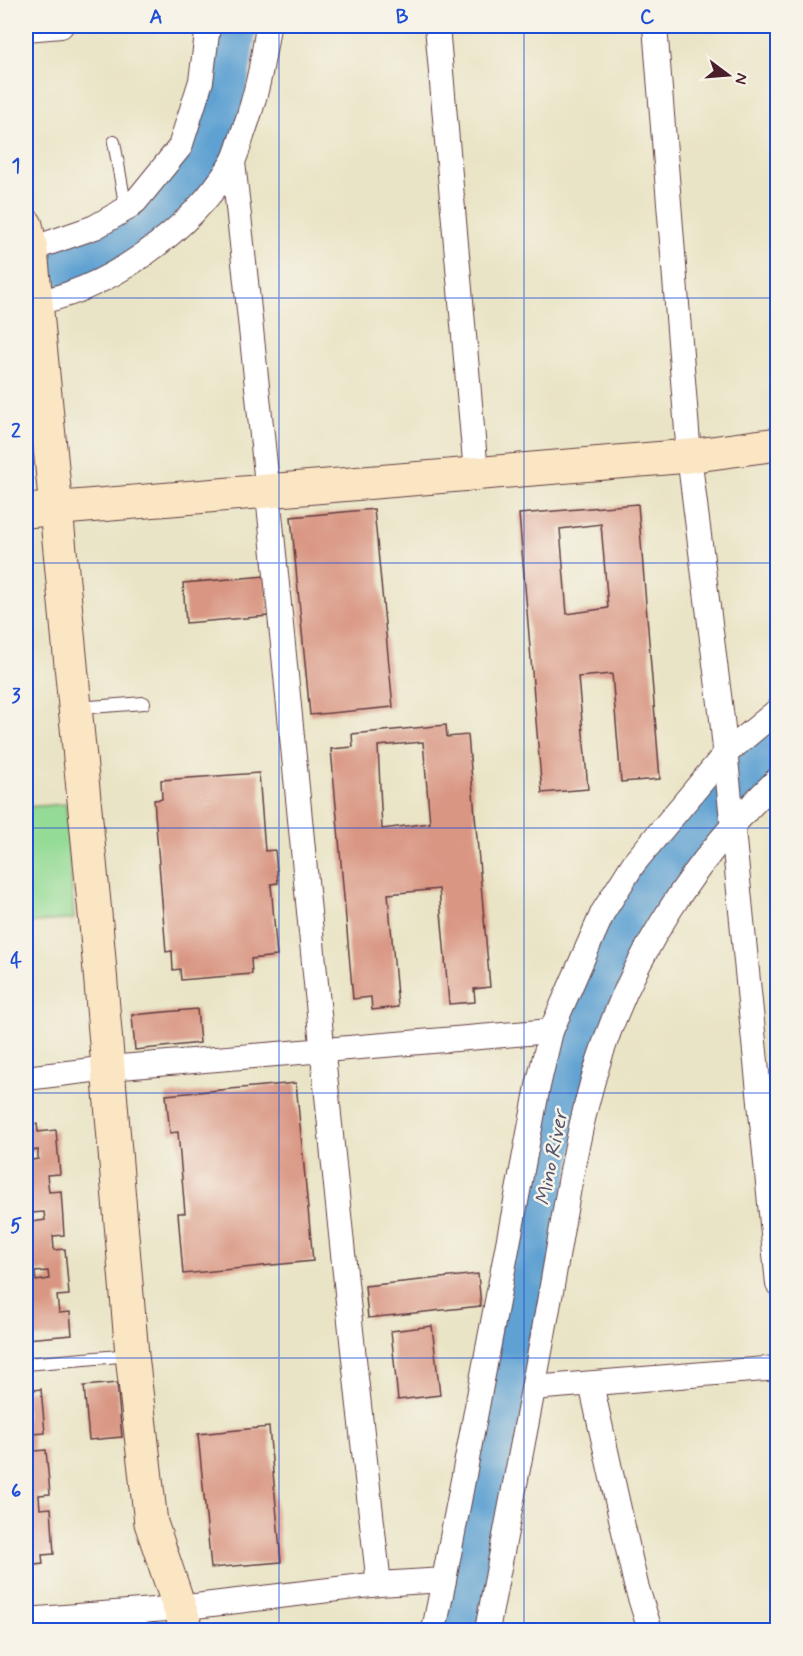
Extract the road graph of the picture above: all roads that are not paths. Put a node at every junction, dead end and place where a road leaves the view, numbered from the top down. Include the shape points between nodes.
1 (61, 26) edge
2 (208, 26) edge
3 (268, 26) edge
4 (437, 26) edge
5 (655, 26) edge
6 (26, 29) edge
7 (114, 142) dead end
8 (232, 162) junction
9 (126, 209) junction
10 (30, 270) edge
11 (777, 444) edge
12 (689, 456) junction
13 (476, 473) junction
14 (270, 489) junction
15 (40, 510) edge
16 (144, 703) dead end
17 (76, 708) junction
18 (777, 710) edge
19 (726, 764) junction
20 (777, 779) edge
21 (731, 819) junction
22 (551, 1031) junction
23 (323, 1050) junction
24 (109, 1068) junction
25 (26, 1078) edge
26 (777, 1284) edge
27 (132, 1355) junction
28 (26, 1364) edge
29 (777, 1368) edge
30 (591, 1384) junction
31 (533, 1388) junction
32 (444, 1580) junction
33 (379, 1584) junction
34 (183, 1619) edge
35 (26, 1620) edge
36 (434, 1630) edge
37 (487, 1630) edge
38 (650, 1630) edge

1 - 6 street
2 - 9 street via 201,81 180,147
3 - 8 street via 258,93
4 - 13 street
5 - 12 street
7 - 9 lane
8 - 10 street via 190,218 144,255 86,287
8 - 14 street
9 - 10 street
10 - 15 street
11 - 12 street
12 - 13 street
12 - 19 street
13 - 14 street
14 - 15 street
14 - 23 street
15 - 17 street
16 - 17 lane
17 - 24 street
18 - 19 street
19 - 21 street
19 - 22 street via 634,863 603,912
20 - 21 street
21 - 26 street
21 - 31 street via 654,935 610,1030 583,1124
22 - 23 street
22 - 32 street
23 - 24 street
23 - 33 street
24 - 25 street
24 - 27 street
27 - 28 lane
27 - 34 street via 151,1523
29 - 30 street
30 - 31 street
30 - 38 street via 636,1586
31 - 37 street
32 - 33 street
32 - 36 street
33 - 34 street
34 - 35 street

